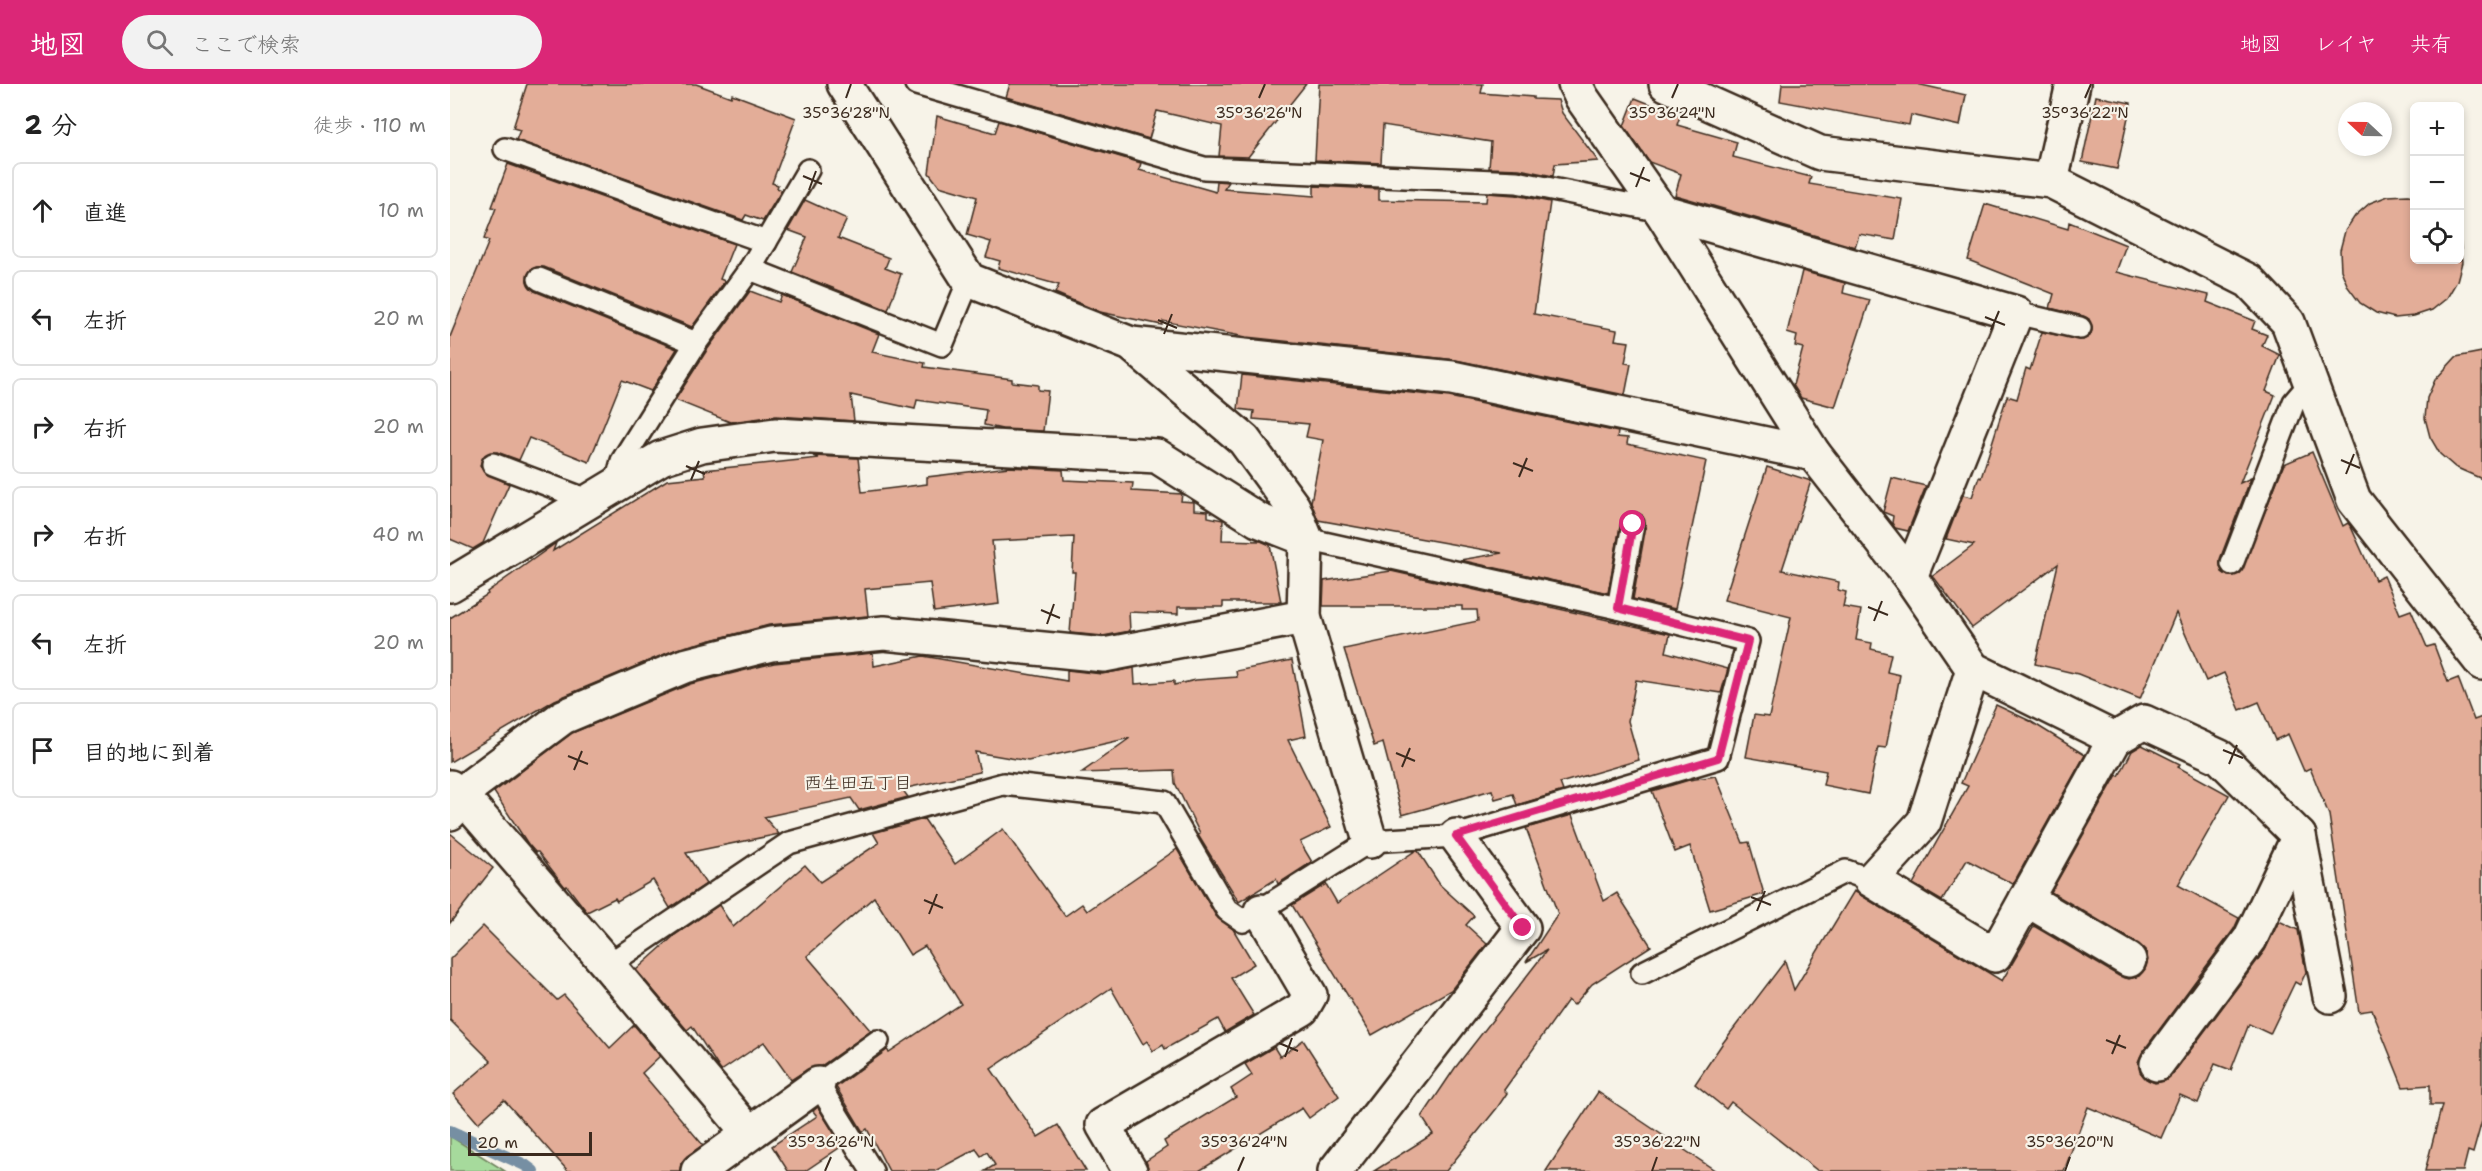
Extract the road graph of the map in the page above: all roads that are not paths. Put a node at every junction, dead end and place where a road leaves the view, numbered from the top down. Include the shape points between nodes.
1 (844, 84) edge
2 (916, 84) edge
3 (1575, 84) edge
4 (1666, 84) edge
5 (2073, 84) edge
6 (505, 149) dead end
7 (808, 170) dead end
8 (2051, 181) junction
9 (1661, 211) junction
10 (766, 242) junction
11 (750, 269) junction
12 (539, 279) dead end
13 (969, 280) junction
14 (2016, 313) junction
15 (2079, 328) dead end
16 (696, 343) junction
17 (1131, 344) junction
18 (2312, 381) junction
19 (1814, 454) junction
20 (492, 464) dead end
21 (616, 483) junction
22 (590, 501) junction
23 (1633, 524) dead end
24 (1306, 539) junction
25 (2232, 564) dead end
26 (1910, 577) junction
27 (450, 585) edge
28 (1618, 608) junction
29 (1304, 617) junction
30 (2482, 663) edge
31 (1973, 669) junction
32 (2115, 739) junction
33 (454, 799) edge
34 (1456, 836) junction
35 (2300, 836) junction
36 (1370, 841) junction
37 (1871, 880) junction
38 (2026, 899) junction
39 (1262, 911) junction
40 (2129, 960) dead end
41 (608, 965) junction
42 (1642, 972) dead end
43 (2330, 996) dead end
44 (878, 1041) dead end
45 (2157, 1064) dead end
46 (818, 1084) junction
47 (749, 1133) junction
48 (698, 1171) edge
49 (872, 1171) edge
50 (1130, 1171) edge
51 (1335, 1171) edge

1 - 13 street
2 - 9 lane via 1204,168 1517,182
3 - 9 street
4 - 8 street via 1820,153
5 - 8 street
6 - 10 lane
7 - 10 lane
8 - 18 street via 2249,280 2288,322
9 - 14 street
9 - 19 street
10 - 11 lane
11 - 13 lane via 942,345
11 - 16 lane
12 - 16 lane
13 - 17 street
14 - 15 lane
14 - 26 street
16 - 21 lane via 622,461
17 - 19 street via 1452,378
17 - 24 street via 1244,440 1293,507
18 - 25 lane via 2294,402
18 - 30 street via 2354,500
19 - 26 street
20 - 22 lane
21 - 22 street
21 - 24 street via 661,458 702,445 775,435 1157,456 1257,520
22 - 27 street
23 - 28 lane
24 - 28 lane
24 - 29 street
26 - 31 street
28 - 34 lane via 1748,641 1718,758
29 - 33 street via 1104,655 884,633 771,644 684,666 562,717
29 - 36 street
31 - 32 street
31 - 37 street via 1924,822
32 - 35 street via 2144,722 2220,757
32 - 38 street
33 - 41 street
34 - 36 lane
34 - 51 street via 1523,928
35 - 43 street
35 - 45 street via 2250,939
36 - 39 lane
37 - 38 street via 1995,955
37 - 42 lane via 1846,871
38 - 40 street
39 - 41 lane via 1243,921 1227,910 1164,802 1003,784 789,843
39 - 50 street via 1310,995 1302,1009 1103,1125
41 - 47 street
44 - 46 lane
46 - 47 street
46 - 49 lane
47 - 48 street

